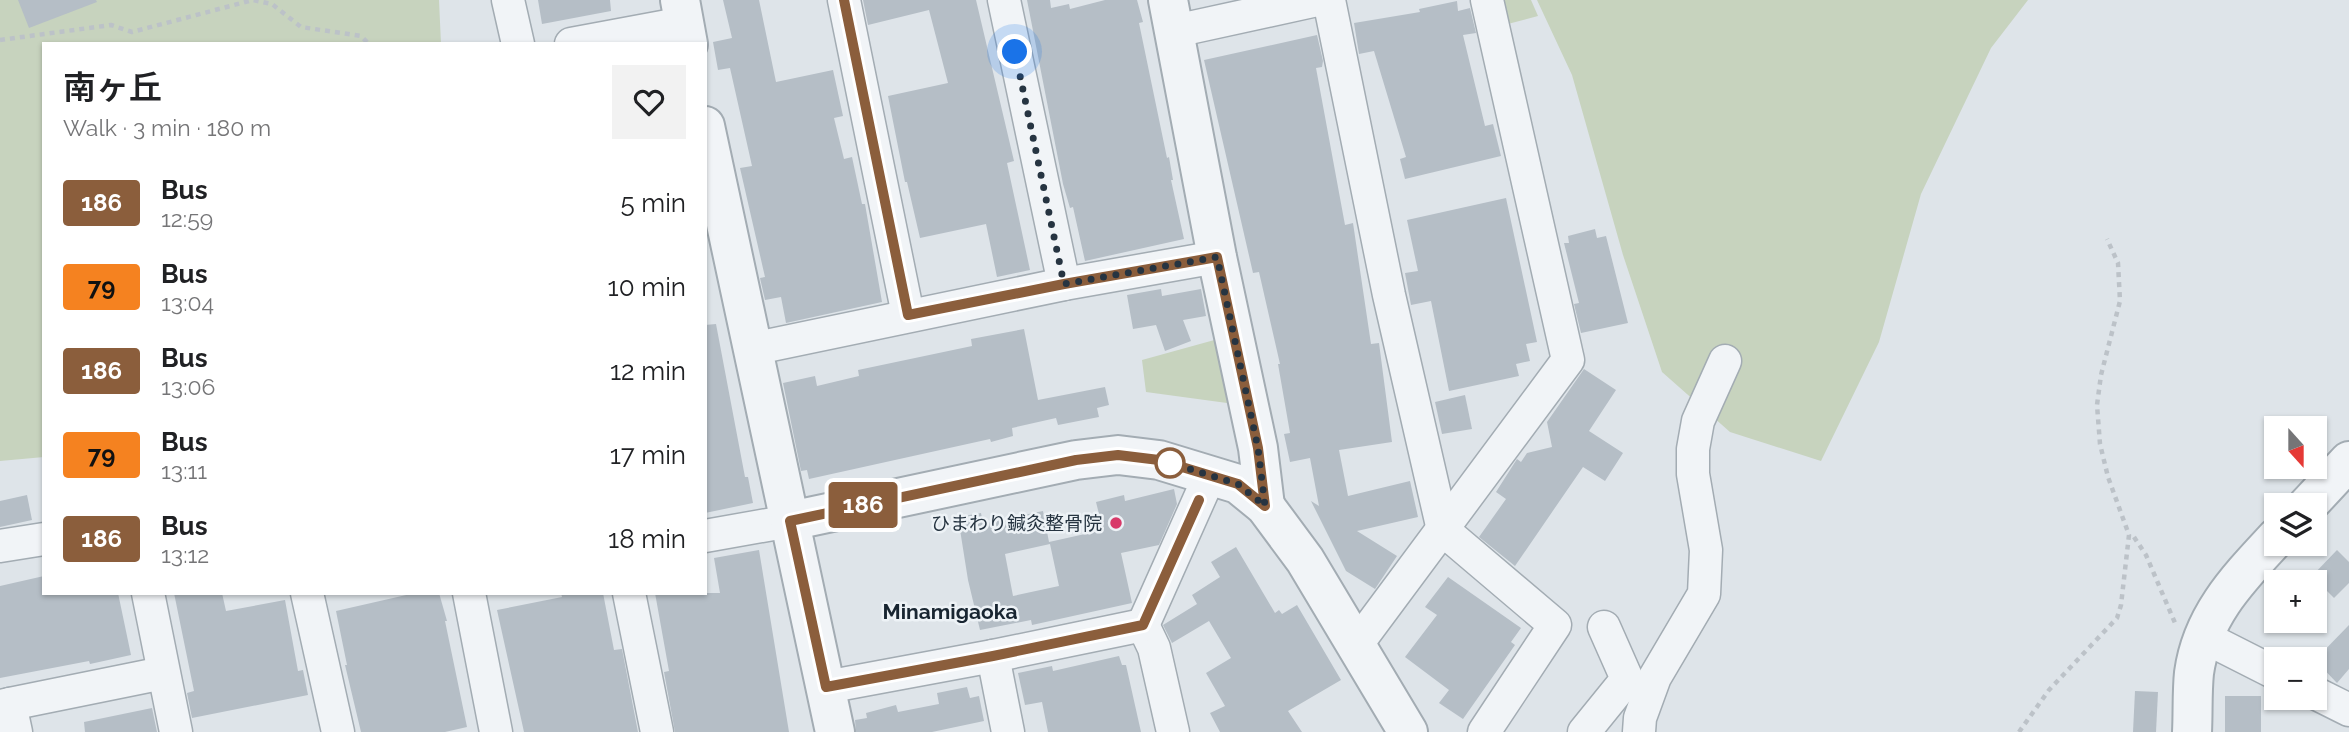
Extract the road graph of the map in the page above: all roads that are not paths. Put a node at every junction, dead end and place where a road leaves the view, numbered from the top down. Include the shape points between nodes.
1 (509, 0) edge
2 (844, 0) edge
3 (1004, 0) edge
4 (1317, 0) edge
5 (1329, 0) edge
6 (1487, 0) edge
7 (1172, 16) edge
8 (684, 22) edge
9 (518, 42) edge
10 (581, 42) edge
11 (707, 135) edge
12 (1217, 257) junction
13 (1064, 284) junction
14 (908, 315) junction
15 (752, 349) junction
16 (1725, 361) dead end
17 (2349, 461) edge
18 (1210, 475) junction
19 (2319, 493) edge
20 (1265, 506) junction
21 (790, 521) junction
22 (1443, 530) junction
23 (707, 537) edge
24 (42, 538) edge
25 (0, 547) edge
26 (2264, 551) edge
27 (148, 595) edge
28 (307, 595) edge
29 (469, 595) edge
30 (629, 595) edge
31 (1143, 625) junction
32 (1604, 627) dead end
33 (2190, 632) junction
34 (1357, 644) junction
35 (993, 656) junction
36 (2264, 668) edge
37 (163, 673) junction
38 (826, 687) junction
39 (2327, 699) edge
40 (2349, 710) edge
41 (9, 714) edge
42 (1633, 728) edge
43 (176, 732) edge
44 (338, 732) edge
45 (496, 732) edge
46 (657, 732) edge
47 (835, 732) edge
48 (1008, 732) edge
49 (1173, 732) edge
50 (1408, 732) edge
51 (1484, 732) edge
52 (1584, 732) edge
53 (2192, 732) edge

1 - 9 street
2 - 14 street
3 - 13 street
4 - 7 street
5 - 22 street
6 - 22 street via 1568,360
7 - 12 street
8 - 10 street
11 - 15 street
12 - 13 street
12 - 20 street via 1258,448
13 - 14 street
14 - 15 street
15 - 21 street
16 - 42 street via 1698,422 1693,449 1706,550 1704,594 1655,677
17 - 19 street
18 - 20 street via 1238,484
18 - 21 street via 1159,460 1118,455
18 - 31 street
20 - 34 street
21 - 23 street
21 - 38 street
22 - 34 street
22 - 51 street via 1555,625
24 - 25 street
26 - 33 street
27 - 37 street
28 - 44 street
29 - 45 street
30 - 46 street
31 - 35 street
31 - 49 street via 1154,648
32 - 52 street via 1627,679
33 - 36 street
33 - 53 street
34 - 50 street
35 - 38 street
35 - 48 street
37 - 41 street
37 - 43 street
38 - 47 street
39 - 40 street

